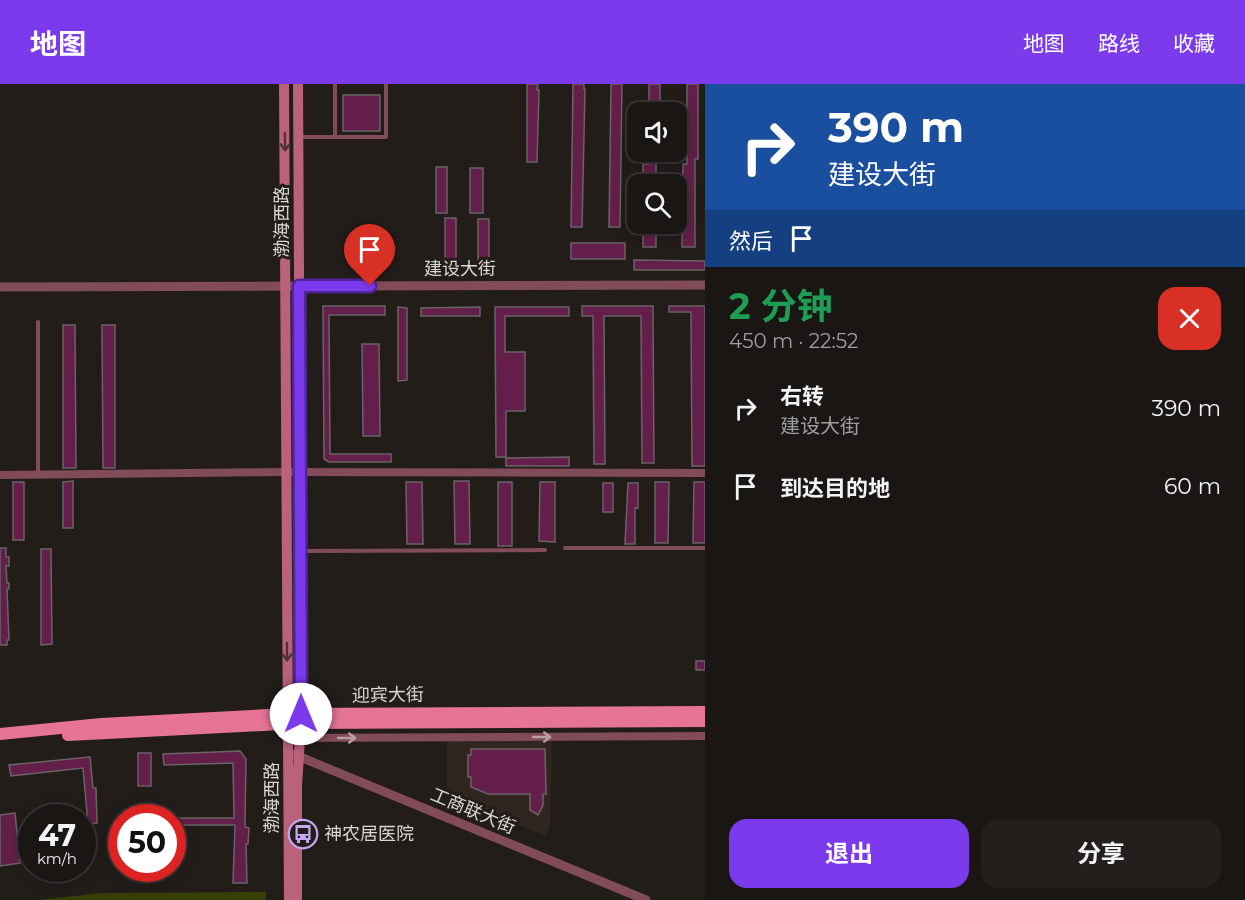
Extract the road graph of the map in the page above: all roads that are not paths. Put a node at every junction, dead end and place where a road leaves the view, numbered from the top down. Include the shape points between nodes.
1 (284, 84) edge
2 (298, 84) edge
3 (335, 84) edge
4 (386, 84) edge
5 (298, 137) junction
6 (335, 137) junction
7 (705, 285) edge
8 (299, 286) junction
9 (0, 287) edge
10 (286, 287) junction
11 (38, 322) dead end
12 (286, 472) junction
13 (300, 472) junction
14 (705, 472) edge
15 (0, 475) edge
16 (38, 475) junction
17 (565, 548) dead end
18 (705, 548) edge
19 (545, 550) dead end
20 (300, 551) junction
21 (705, 712) edge
22 (287, 719) junction
23 (301, 719) junction
24 (705, 721) edge
25 (0, 734) edge
26 (705, 736) edge
27 (294, 738) junction
28 (0, 740) edge
29 (294, 754) junction
30 (289, 900) edge
31 (297, 900) edge
32 (646, 900) edge

1 -> 10 main road, 渤海西路
2 - 5 main road, 渤海西路
3 - 6 lane
4 - 6 lane via 386,137
5 - 6 lane
5 - 8 main road, 渤海西路
7 - 8 street, 建设大街
8 - 10 street, 建设大街
8 - 13 main road, 渤海西路
9 - 10 street, 建设大街
10 - 12 main road, 渤海西路
11 - 16 lane
12 - 13 street
12 - 16 street
12 -> 22 main road, 渤海西路
13 - 14 street
13 - 20 main road, 渤海西路
15 - 16 street
17 - 18 lane
19 - 20 lane
20 - 23 main road, 渤海西路
21 - 23 main road, 迎宾大街
22 - 23 main road, 迎宾大街
22 - 25 main road, 迎宾大街 via 101,724
22 - 27 main road, 渤海西路
22 - 28 main road, 迎宾大街
23 - 24 main road, 迎宾大街
23 - 27 main road, 渤海西路
27 -> 26 street
27 - 29 main road, 渤海西路
29 - 30 main road, 渤海西路
29 - 31 main road, 渤海西路
29 - 32 street, 工商联大街

